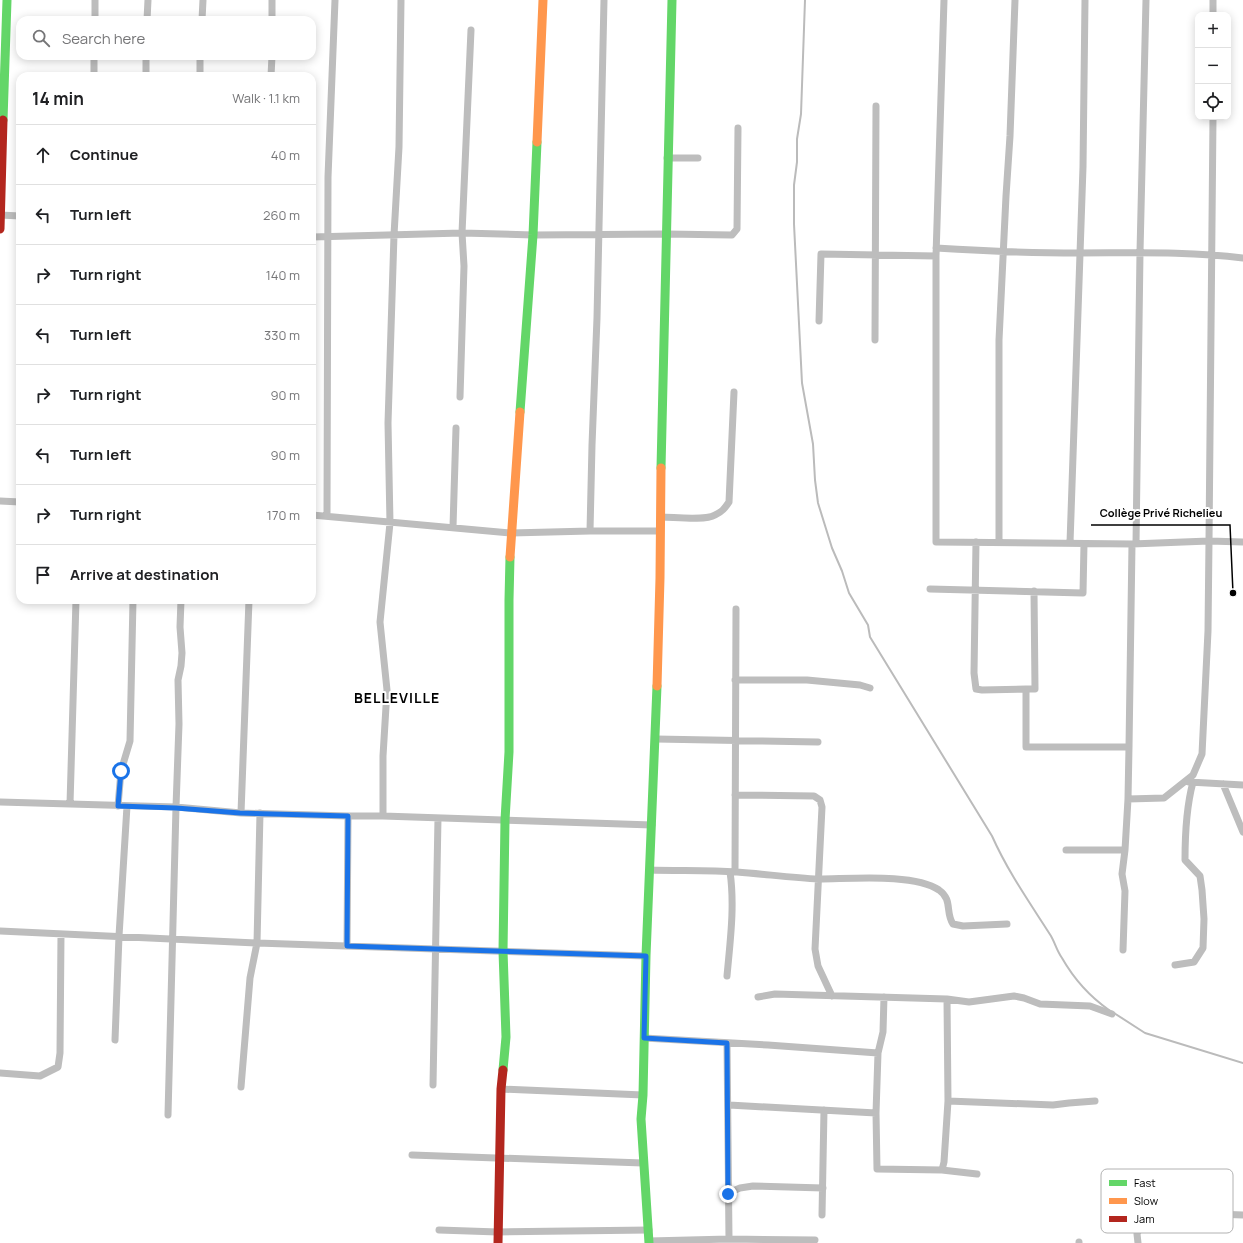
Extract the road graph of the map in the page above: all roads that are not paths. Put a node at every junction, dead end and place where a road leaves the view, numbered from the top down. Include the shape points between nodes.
1 (6, 0) edge
2 (95, 0) edge
3 (148, 0) edge
4 (203, 0) edge
5 (272, 0) edge
6 (335, 0) edge
7 (401, 0) edge
8 (543, 0) edge
9 (604, 0) edge
10 (672, 0) edge
11 (944, 0) edge
12 (1015, 0) edge
13 (1085, 0) edge
14 (1146, 0) edge
15 (1213, 0) edge
16 (1213, 12) edge
17 (95, 16) edge
18 (147, 16) edge
19 (202, 16) edge
20 (272, 16) edge
21 (471, 30) dead end
22 (94, 60) edge
23 (146, 60) edge
24 (200, 60) edge
25 (272, 60) edge
26 (94, 72) edge
27 (146, 72) edge
28 (200, 72) edge
29 (271, 72) edge
30 (876, 106) dead end
31 (1213, 120) edge
32 (738, 128) dead end
33 (667, 158) junction
34 (698, 158) dead end
35 (0, 214) edge
36 (16, 216) edge
37 (0, 229) edge
38 (462, 233) junction
39 (533, 234) junction
40 (598, 234) junction
41 (666, 234) junction
42 (394, 235) junction
43 (316, 237) edge
44 (328, 237) junction
45 (936, 252) junction
46 (1003, 252) junction
47 (1140, 252) junction
48 (1080, 253) junction
49 (876, 254) junction
50 (1213, 254) junction
51 (1243, 258) edge
52 (819, 321) dead end
53 (875, 340) dead end
54 (734, 392) dead end
55 (460, 397) dead end
56 (456, 428) dead end
57 (0, 501) edge
58 (16, 502) edge
59 (316, 515) edge
60 (327, 516) junction
61 (661, 517) junction
62 (390, 523) junction
63 (453, 527) junction
64 (590, 531) junction
65 (660, 531) junction
66 (511, 533) junction
67 (1209, 541) junction
68 (976, 542) junction
69 (999, 542) junction
70 (1243, 542) edge
71 (1070, 543) junction
72 (1084, 544) junction
73 (1134, 544) junction
74 (930, 589) dead end
75 (975, 590) junction
76 (1034, 591) junction
77 (76, 604) edge
78 (133, 604) edge
79 (181, 604) edge
80 (249, 604) edge
81 (736, 609) dead end
82 (735, 680) junction
83 (870, 688) dead end
84 (1026, 689) junction
85 (656, 739) junction
86 (735, 740) junction
87 (818, 742) dead end
88 (1129, 746) junction
89 (1189, 782) junction
90 (1223, 784) junction
91 (1243, 785) edge
92 (735, 795) junction
93 (1128, 799) junction
94 (0, 802) edge
95 (70, 804) junction
96 (118, 806) junction
97 (127, 806) junction
98 (176, 808) junction
99 (240, 813) junction
100 (260, 813) junction
101 (348, 816) junction
102 (383, 816) junction
103 (438, 818) junction
104 (505, 820) junction
105 (652, 825) junction
106 (1243, 832) edge
107 (1066, 850) dead end
108 (1125, 850) junction
109 (649, 870) junction
110 (733, 872) junction
111 (818, 879) junction
112 (1007, 924) dead end
113 (0, 931) edge
114 (61, 934) junction
115 (119, 936) junction
116 (172, 939) junction
117 (257, 943) junction
118 (347, 946) junction
119 (436, 949) junction
120 (1123, 950) dead end
121 (503, 951) junction
122 (646, 956) junction
123 (1176, 966) dead end
124 (727, 976) dead end
125 (832, 996) junction
126 (758, 997) dead end
127 (884, 997) junction
128 (947, 999) junction
129 (1112, 1014) dead end
130 (644, 1038) junction
131 (115, 1040) dead end
132 (727, 1043) junction
133 (878, 1053) junction
134 (0, 1073) edge
135 (433, 1085) dead end
136 (241, 1088) dead end
137 (501, 1089) junction
138 (643, 1095) junction
139 (948, 1100) junction
140 (1095, 1101) dead end
141 (729, 1105) junction
142 (824, 1110) junction
143 (876, 1113) junction
144 (168, 1115) dead end
145 (412, 1155) dead end
146 (501, 1157) junction
147 (643, 1163) junction
148 (942, 1170) junction
149 (977, 1174) dead end
150 (823, 1188) junction
151 (728, 1194) junction
152 (822, 1215) dead end
153 (1233, 1215) edge
154 (1243, 1215) edge
155 (439, 1230) dead end
156 (649, 1230) junction
157 (498, 1232) junction
158 (1137, 1233) edge
159 (729, 1239) junction
160 (815, 1240) dead end
161 (649, 1242) edge
162 (498, 1243) edge
163 (1138, 1243) edge

1 - 35 street
2 - 17 street
3 - 18 street
4 - 19 street
5 - 20 street
6 - 44 street
7 - 42 street via 399,146
8 - 39 street
9 - 40 street
10 - 33 street
11 - 45 street
12 - 46 street
13 - 48 street
14 - 47 street
15 - 16 street
21 - 38 street
22 - 26 street
23 - 27 street
24 - 28 street
25 - 29 street
30 - 49 street
31 - 50 street
32 - 41 street via 737,230 732,235
33 - 34 street
33 - 41 street
35 - 36 street
35 - 37 street
38 - 39 street
38 - 42 street
38 - 55 street via 464,274
39 - 40 street
39 - 66 street
40 - 41 street
40 - 64 street
41 - 61 street
42 - 44 street
42 - 62 street via 388,423
43 - 44 street
44 - 60 street
45 - 46 street
45 - 49 street
45 - 68 street via 936,542
46 - 48 street
46 - 69 street via 999,340
47 - 48 street
47 - 50 street
47 - 73 street
48 - 71 street
49 - 52 street via 821,254
49 - 53 street
50 - 51 street
50 - 67 street
54 - 61 street via 729,502 723,510 706,518
56 - 63 street
57 - 58 street
59 - 60 street
60 - 62 street
61 - 65 street
62 - 63 street
62 - 102 street via 380,622 386,690
63 - 66 street
64 - 65 street
64 - 66 street
65 - 85 street
66 - 104 street via 509,752
67 - 70 street
67 - 73 street
67 - 89 street via 1202,754
68 - 69 street
68 - 75 street
69 - 71 street
71 - 72 street
72 - 73 street
72 - 76 street via 1083,592
73 - 88 street
74 - 75 street
75 - 76 street
75 - 84 street via 976,689
76 - 84 street via 1035,689
77 - 95 street
78 - 96 street via 130,741 121,771
79 - 98 street via 182,653 178,680
80 - 99 street
81 - 82 street
82 - 83 street via 807,680
82 - 86 street
84 - 88 street via 1026,746
85 - 86 street
85 - 105 street
86 - 87 street
86 - 92 street
88 - 93 street
89 - 90 street
89 - 93 street via 1164,798
89 - 123 street via 1185,860 1200,876 1204,919 1203,948 1194,962
90 - 91 street
90 - 106 street
92 - 110 street
92 - 111 street via 814,796 820,800 822,807
93 - 108 street
94 - 95 street
95 - 96 street
96 - 97 street
97 - 98 street
97 - 115 street
98 - 99 street
98 - 116 street
99 - 100 street
100 - 101 street
100 - 117 street
101 - 102 street
101 - 118 street
102 - 103 street
103 - 104 street
103 - 119 street
104 - 105 street
104 - 121 street
105 - 109 street
107 - 108 street
108 - 120 street via 1122,874 1125,891
109 - 110 street
109 - 122 street
110 - 111 street
110 - 124 street
111 - 112 street via 892,879 918,882 938,889 946,896 949,918 953,924
111 - 125 street via 815,949 818,966
113 - 114 street
114 - 115 street
114 - 134 street via 58,1067 40,1076
115 - 116 street
115 - 131 street
116 - 117 street
116 - 144 street
117 - 118 street
117 - 136 street via 250,978
118 - 119 street
119 - 121 street
119 - 135 street
121 - 122 street
121 - 137 street via 506,1037
122 - 130 street
125 - 126 street via 775,994
125 - 127 street
127 - 128 street
127 - 133 street via 883,1032
128 - 129 street via 968,1002 1014,996 1040,1004 1090,1006
128 - 139 street
130 - 132 street
130 - 138 street
132 - 133 street
132 - 141 street
133 - 143 street
137 - 138 street
137 - 146 street
138 - 147 street
139 - 140 street via 1053,1106
139 - 148 street
141 - 142 street
141 - 151 street
142 - 143 street
142 - 150 street
143 - 148 street via 878,1170
145 - 146 street
146 - 147 street
146 - 157 street
147 - 156 street
148 - 149 street
150 - 151 street via 753,1186 740,1188
150 - 152 street
151 - 159 street
153 - 154 street
155 - 157 street
156 - 157 street
156 - 161 street
157 - 162 street
158 - 163 street
159 - 160 street
159 - 161 street

